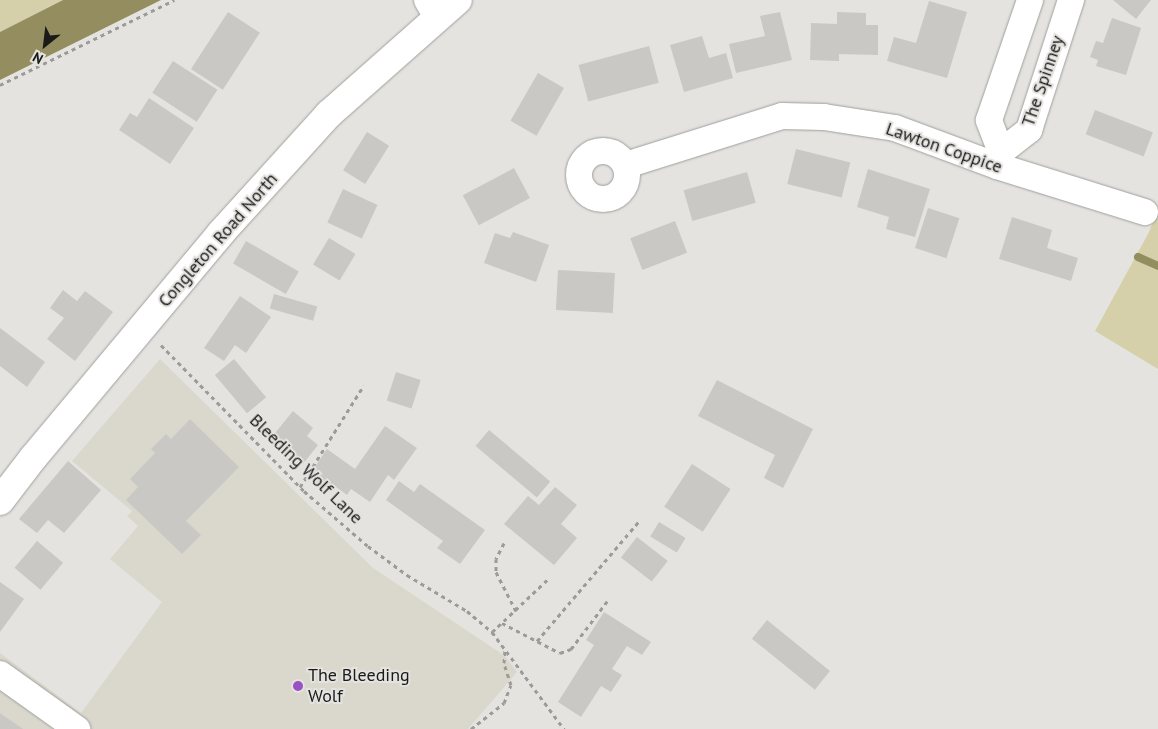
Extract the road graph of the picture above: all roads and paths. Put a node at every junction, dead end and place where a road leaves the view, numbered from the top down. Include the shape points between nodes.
1 (174, 0) edge
2 (458, 0) edge
3 (1030, 0) edge
4 (1071, 0) edge
5 (432, 8) edge
6 (0, 86) edge
7 (999, 159) junction
8 (626, 165) dead end
9 (1145, 212) dead end
10 (143, 326) junction
11 (364, 385) dead end
12 (300, 487) junction
13 (0, 501) edge
14 (640, 520) dead end
15 (504, 543) dead end
16 (548, 579) dead end
17 (608, 600) dead end
18 (516, 611) junction
19 (502, 623) junction
20 (492, 632) junction
21 (537, 642) junction
22 (506, 651) junction
23 (0, 674) edge
24 (77, 729) edge
25 (471, 729) edge
26 (564, 729) edge

1 - 6 path
2 - 5 highway, Congleton Road North
3 - 7 street, The Spinney via 989,120
4 - 7 street, The Spinney via 1029,130
5 - 10 highway, Congleton Road North via 329,114 221,233
7 - 8 street, Lawton Coppice via 895,128 824,117 782,116
7 - 9 street, Lawton Coppice
10 - 12 path, Bleeding Wolf Lane
10 - 13 highway, Congleton Road North
11 - 12 path
12 - 20 path, Bleeding Wolf Lane via 368,546 407,575 467,611
14 - 21 path
15 - 18 path via 496,558 496,572
16 - 18 path
17 - 21 path via 571,649 560,653
18 - 19 path
19 - 20 path
19 - 21 path
20 - 22 path, Bleeding Wolf Lane
22 - 25 path via 504,663 512,685 504,703
22 - 26 path, Bleeding Wolf Lane
23 - 24 street

